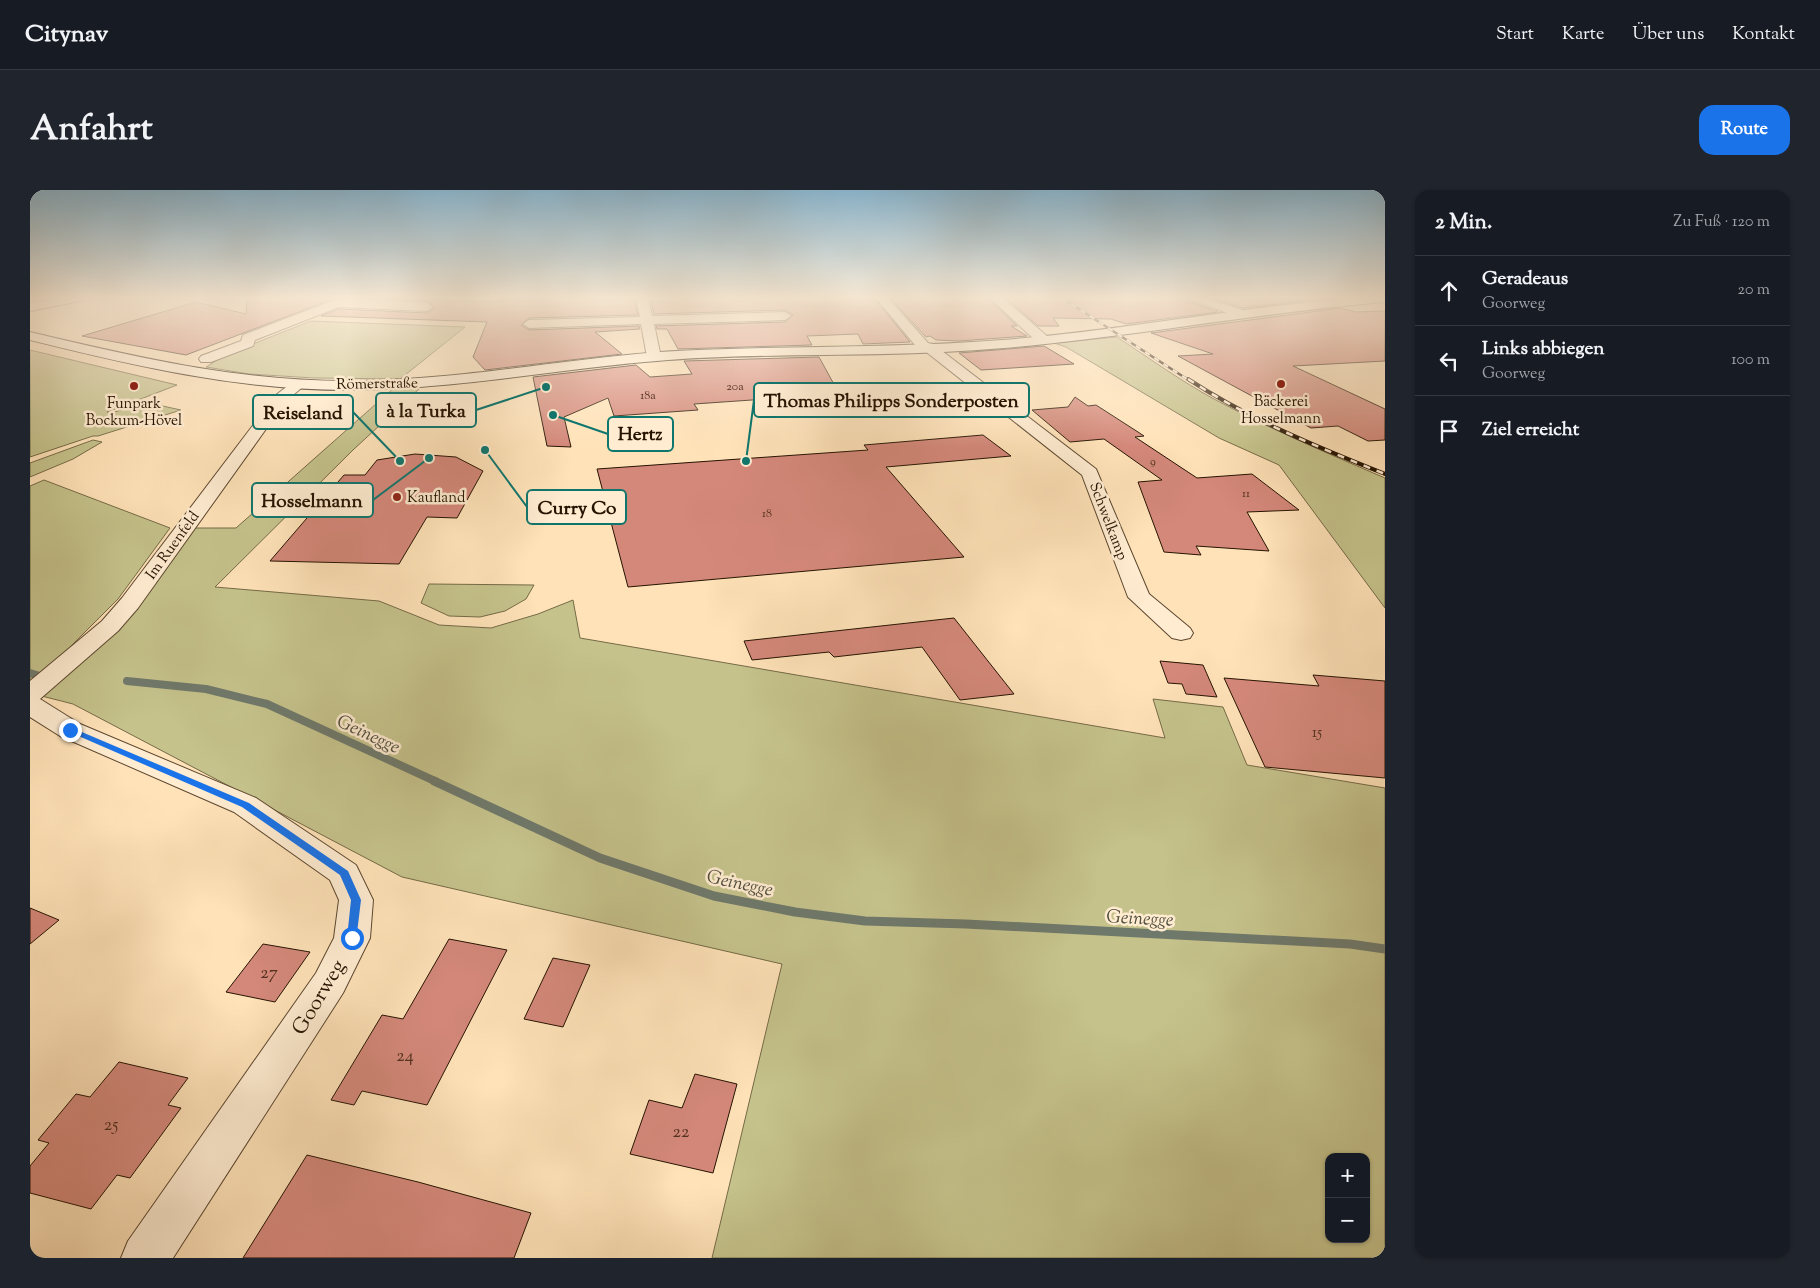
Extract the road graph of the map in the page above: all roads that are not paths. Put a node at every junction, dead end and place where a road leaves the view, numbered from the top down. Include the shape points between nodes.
1 (81, 348) edge
2 (236, 348) edge
3 (652, 348) edge
4 (895, 348) edge
5 (927, 348) edge
6 (654, 357) junction
7 (206, 360) dead end
8 (299, 384) junction
9 (1180, 633) dead end
10 (30, 694) edge
11 (30, 706) edge
12 (145, 1258) edge

1 - 8 street, Römerstraße via 188,373
2 - 7 street
3 - 6 street
4 - 6 street, Römerstraße
5 - 9 street, Schwelkamp via 1090,473 1139,596
6 - 8 street, Römerstraße via 454,380
8 - 10 street, Im Ruenfeld via 281,398 130,603 110,626
11 - 12 street, Goorweg via 70,730 245,805 344,873 356,900 352,938 330,983

